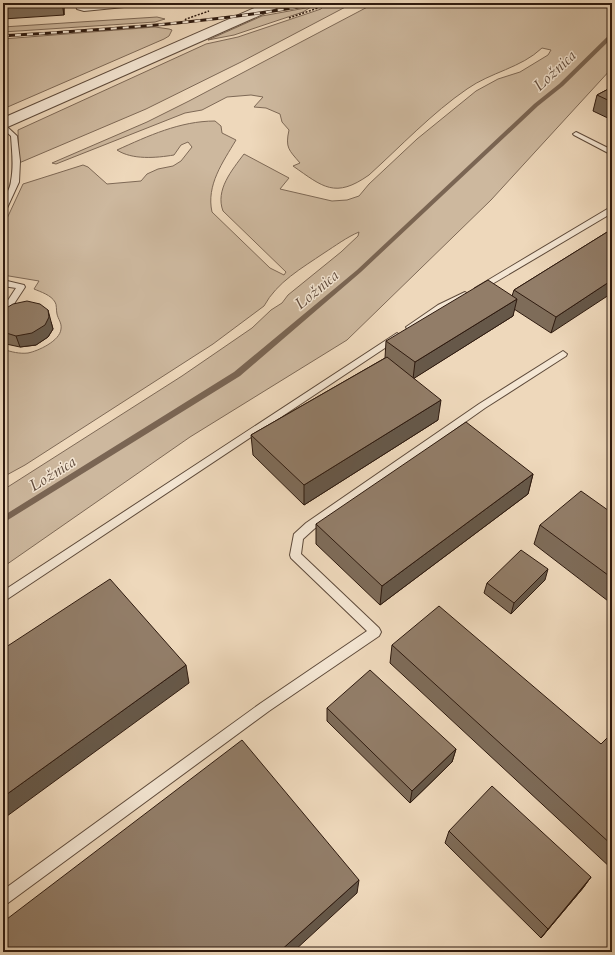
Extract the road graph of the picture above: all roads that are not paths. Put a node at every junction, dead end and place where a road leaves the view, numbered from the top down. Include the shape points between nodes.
1 (78, 3) edge
2 (144, 3) edge
3 (277, 3) edge
4 (3, 125) edge
5 (576, 134) dead end
6 (612, 153) edge
7 (3, 208) edge
8 (612, 210) edge
9 (3, 283) edge
10 (3, 314) edge
11 (563, 354) dead end
12 (3, 597) edge
13 (3, 898) edge

1 - 2 lane via 79,8 84,9
3 - 4 street
4 - 7 lane via 14,136 17,171 16,182
5 - 6 lane
8 - 12 lane via 495,279 441,307
9 - 10 lane via 22,287
11 - 13 lane via 482,406 310,526 298,537 295,555 375,632 265,707

